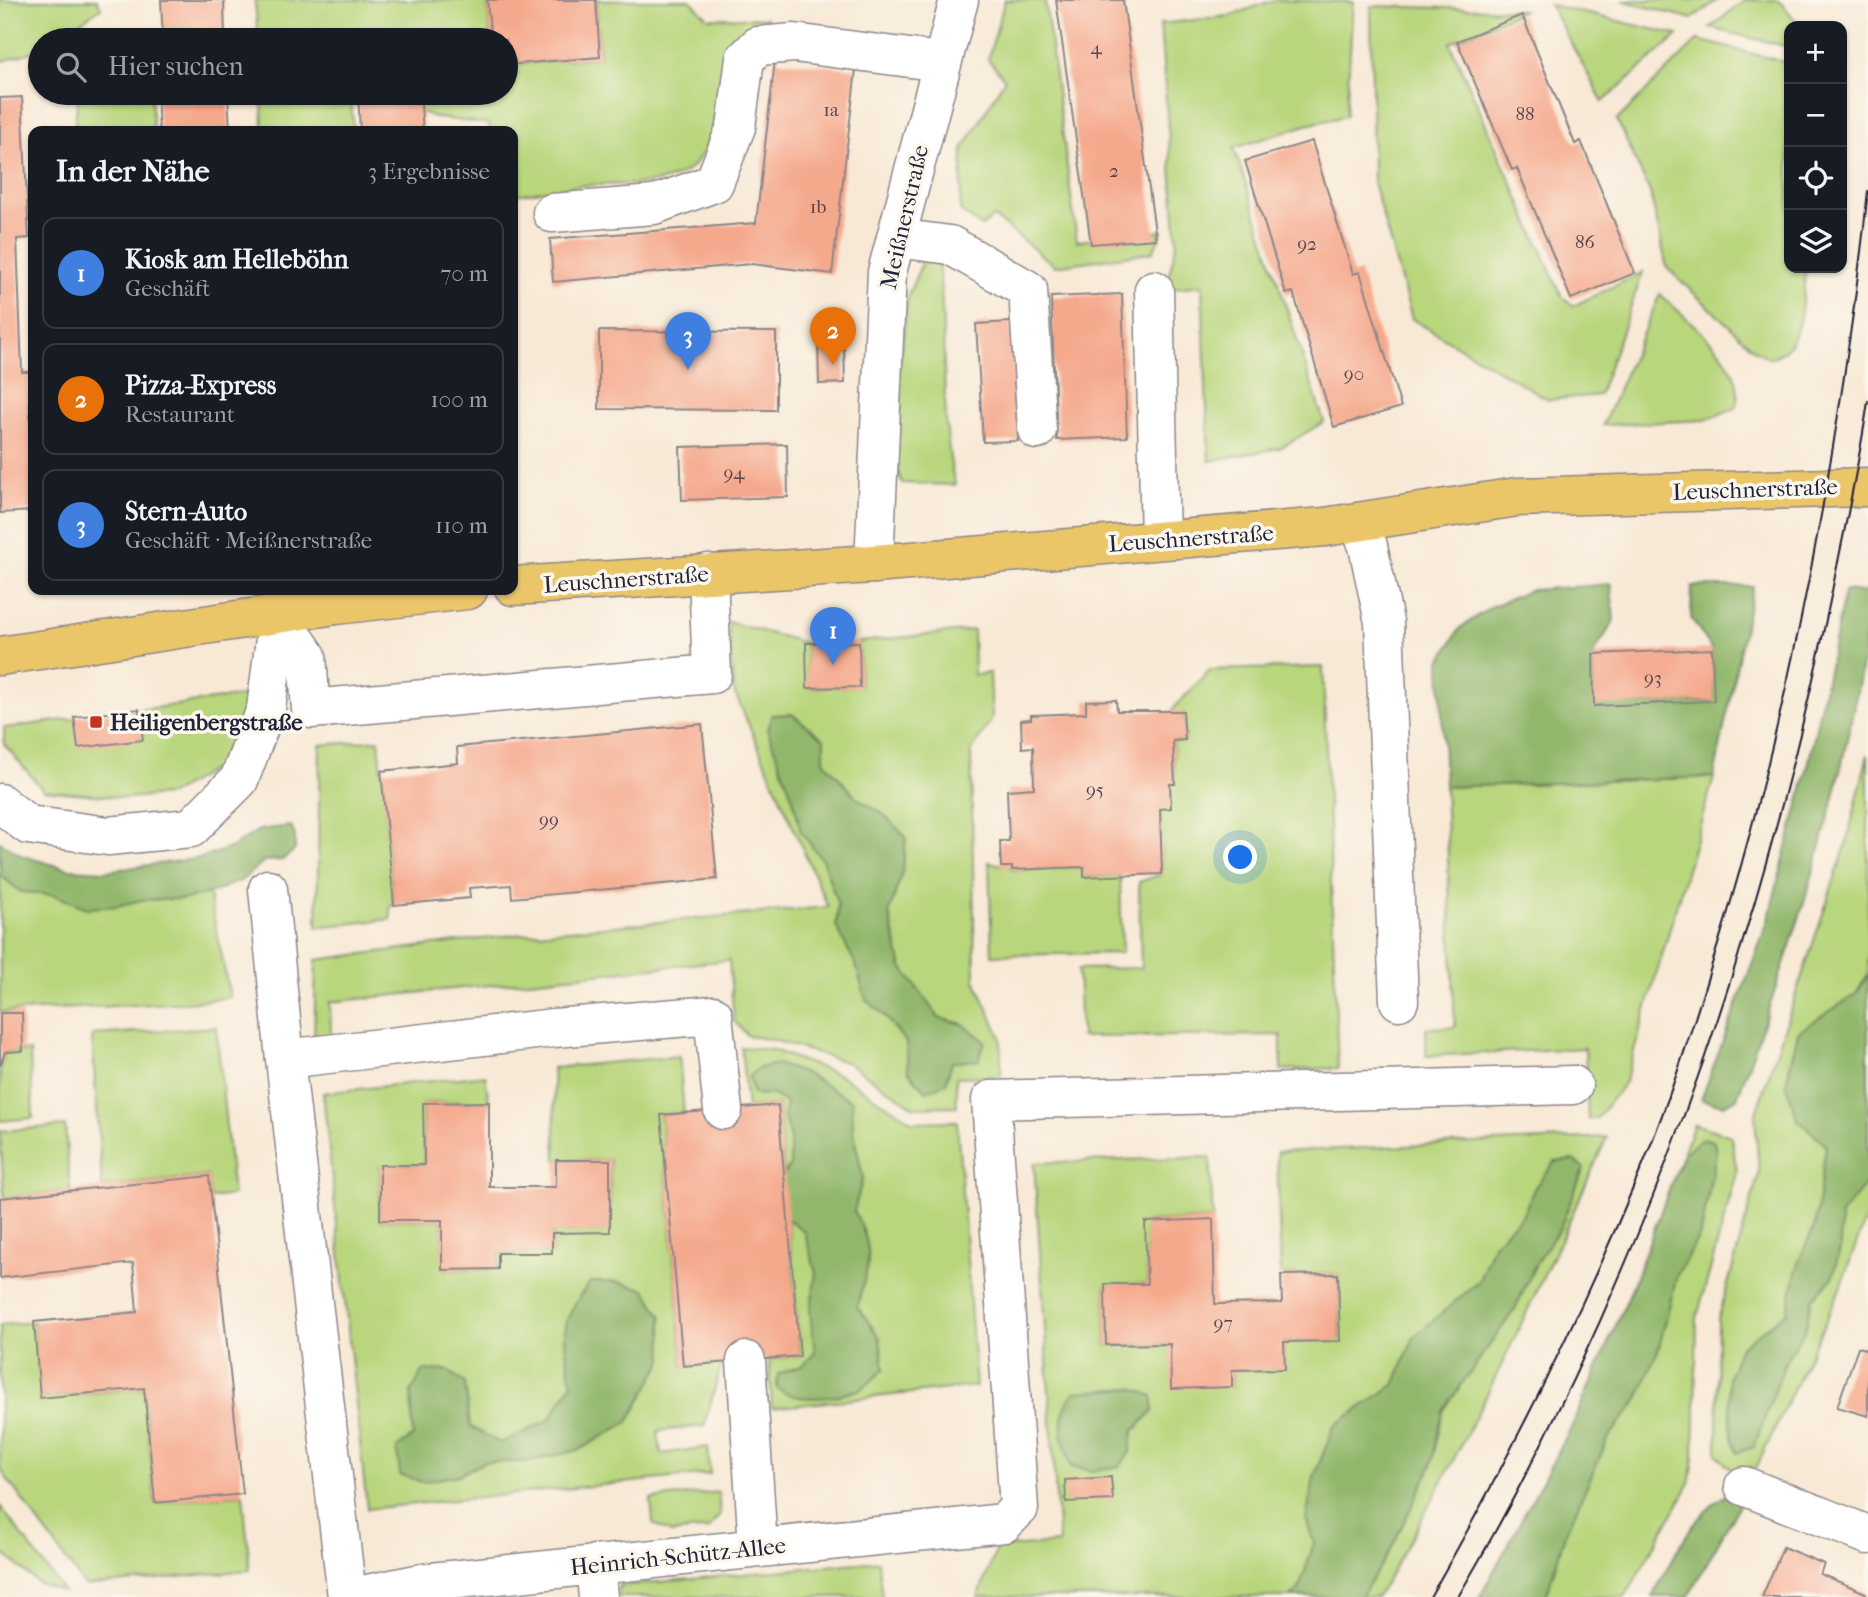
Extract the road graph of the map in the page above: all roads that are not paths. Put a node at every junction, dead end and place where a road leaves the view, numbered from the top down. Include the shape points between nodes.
1 (959, 0) edge
2 (942, 62) junction
3 (552, 213) dead end
4 (896, 238) junction
5 (1154, 290) dead end
6 (1037, 430) dead end
7 (1868, 487) edge
8 (1359, 522) junction
9 (1160, 540) junction
10 (874, 564) junction
11 (708, 573) junction
12 (518, 586) edge
13 (430, 595) edge
14 (278, 615) junction
15 (0, 656) edge
16 (0, 803) edge
17 (268, 889) dead end
18 (1399, 1001) dead end
19 (285, 1059) junction
20 (1573, 1085) dead end
21 (723, 1110) dead end
22 (746, 1361) dead end
23 (1744, 1486) dead end
24 (1868, 1535) edge
25 (758, 1547) junction
26 (596, 1581) edge
27 (483, 1587) edge
28 (347, 1597) edge
29 (352, 1597) edge

1 - 2 street, Meißnerstraße
2 - 3 street via 794,43 758,46 745,60 736,127 714,183 654,205
2 - 4 street, Meißnerstraße
4 - 6 street via 950,245 1028,290
4 - 10 street, Meißnerstraße via 887,272
5 - 9 street
7 - 8 main road, Leuschnerstraße via 1517,497
8 - 9 main road, Leuschnerstraße
8 - 18 street via 1384,622
9 - 10 main road, Leuschnerstraße
10 - 11 main road, Leuschnerstraße
11 - 12 main road, Leuschnerstraße
11 - 14 street via 712,674 311,709 307,656
13 - 14 main road
14 - 15 main road
14 - 16 street via 266,709 239,780 191,828 108,836 28,825
17 - 19 street
19 - 21 street via 713,1015
19 - 28 street
20 - 25 street, Heinrich-Schütz-Allee via 991,1100 1019,1508 1004,1524
22 - 25 street
23 - 24 street
25 - 26 street, Heinrich-Schütz-Allee
26 - 27 street, Heinrich-Schütz-Allee
27 - 29 street, Heinrich-Schütz-Allee via 421,1583

